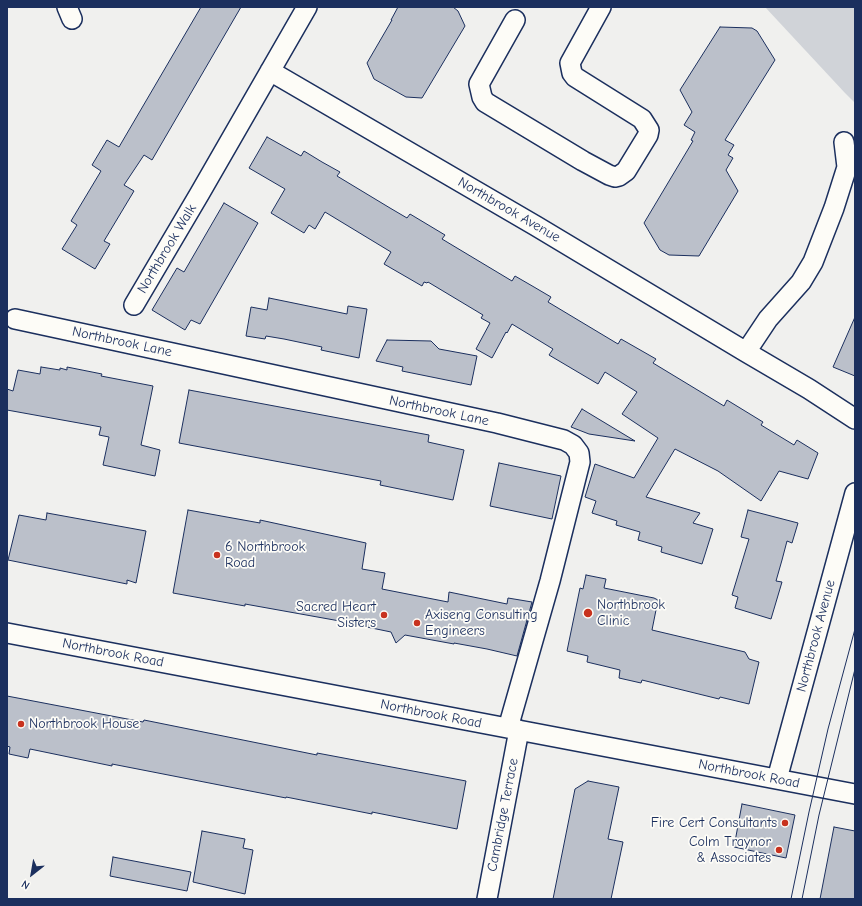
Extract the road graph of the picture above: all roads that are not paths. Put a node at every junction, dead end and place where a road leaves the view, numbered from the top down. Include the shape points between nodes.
1 (307, 7) edge
2 (601, 7) edge
3 (515, 20) dead end
4 (270, 71) junction
5 (844, 142) dead end
6 (134, 305) dead end
7 (15, 319) dead end
8 (746, 352) junction
9 (855, 419) edge
10 (855, 493) edge
11 (7, 633) edge
12 (514, 729) junction
13 (777, 779) junction
14 (855, 794) edge
15 (487, 899) edge

1 - 4 street
2 - 3 street via 570,63 572,73 642,119 649,130 626,172 615,177 485,102 479,84
4 - 6 street, Northbrook Walk
4 - 8 street, Northbrook Avenue
5 - 8 street via 847,167 813,262 801,282 768,319
7 - 12 street, Northbrook Lane via 497,423 564,440 573,445 579,453 580,462
8 - 9 street, Northbrook Avenue
10 - 13 street, Northbrook Avenue
11 - 12 street, Northbrook Road
12 - 13 street, Northbrook Road
12 - 15 street, Cambridge Terrace
13 - 14 street, Northbrook Road

